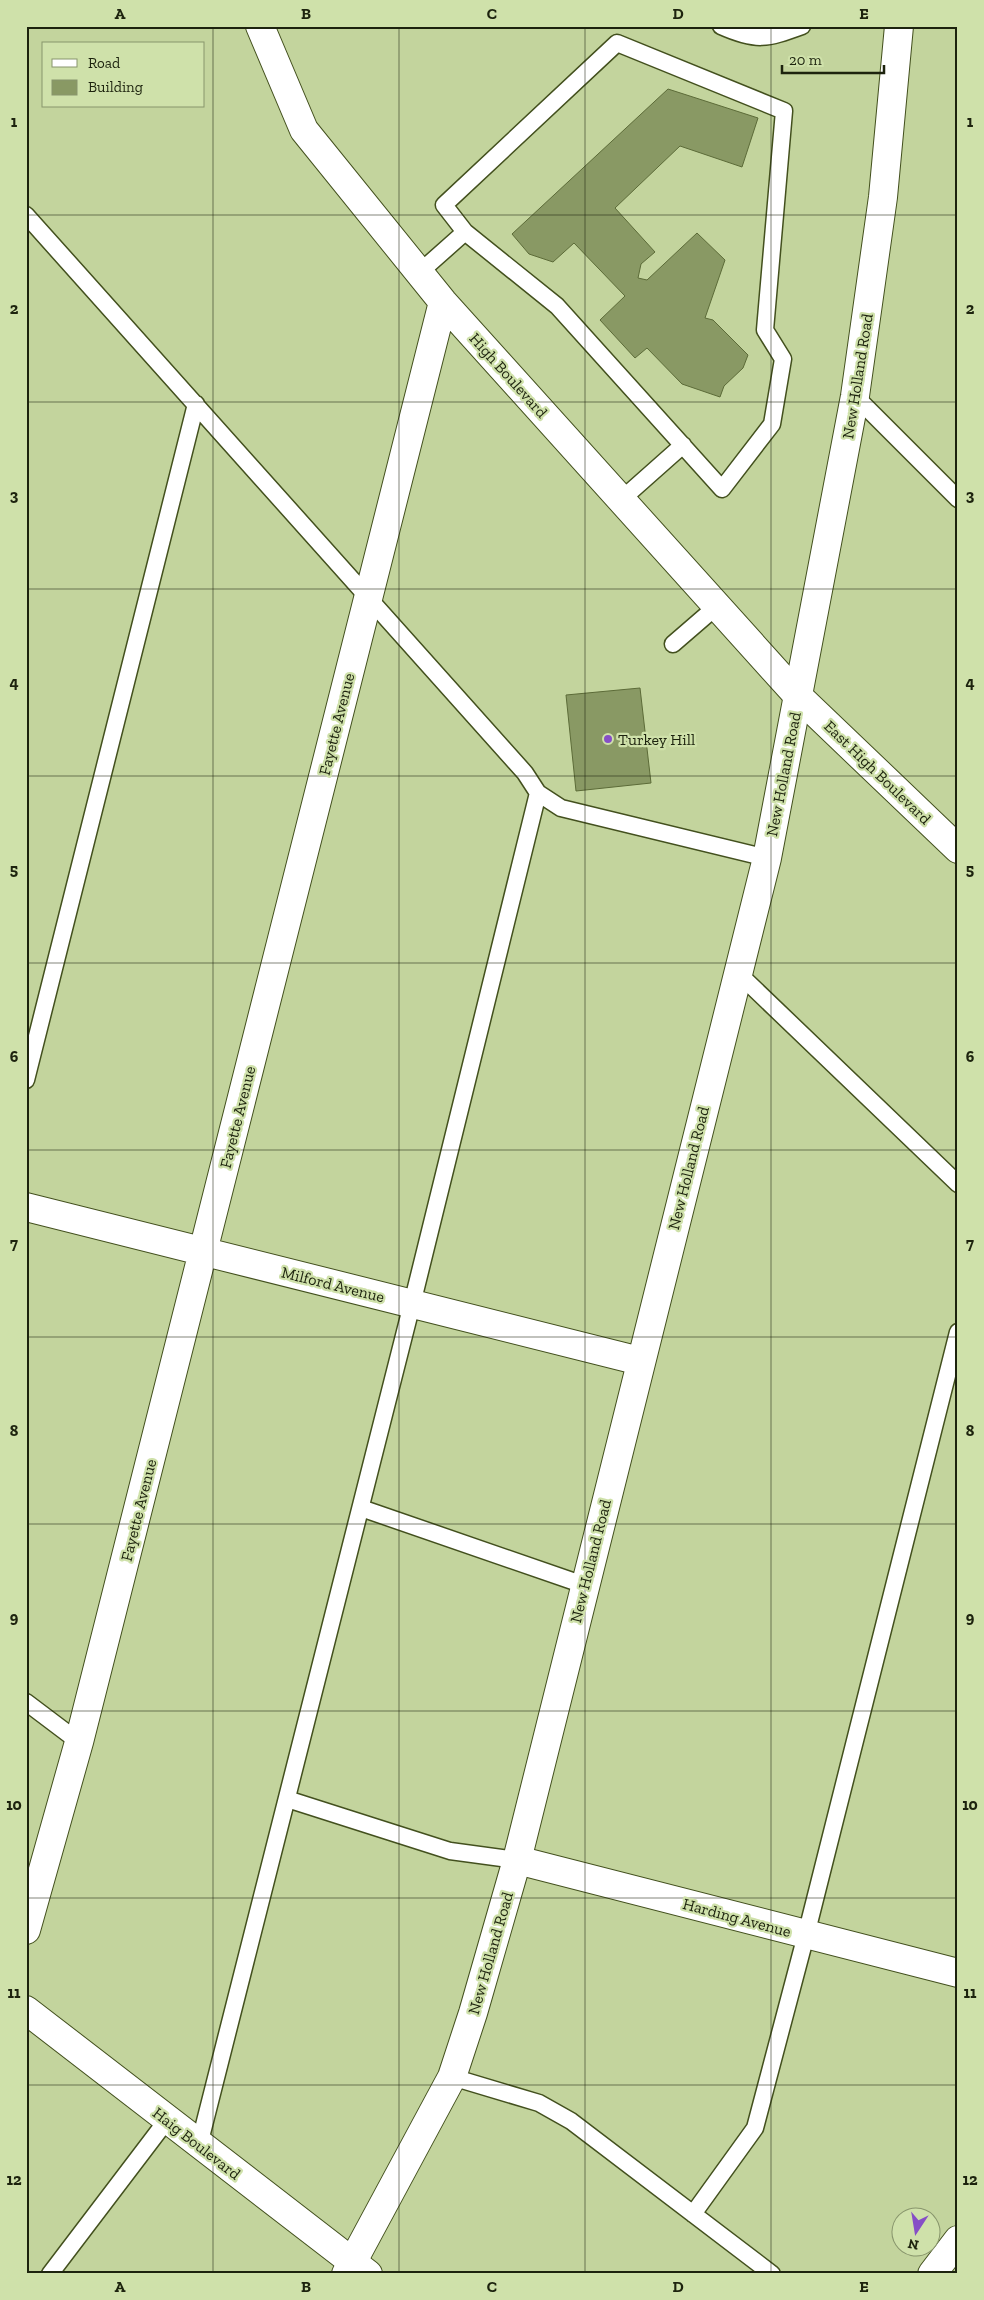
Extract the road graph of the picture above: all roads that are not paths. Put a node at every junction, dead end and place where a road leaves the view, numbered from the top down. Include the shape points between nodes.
1 (260, 26) edge
2 (721, 26) edge
3 (802, 26) edge
4 (899, 26) edge
5 (26, 215) edge
6 (465, 232) junction
7 (420, 272) junction
8 (443, 302) junction
9 (855, 396) junction
10 (196, 404) junction
11 (683, 445) junction
12 (958, 499) edge
13 (621, 500) junction
14 (370, 597) junction
15 (717, 606) junction
16 (673, 644) dead end
17 (798, 696) junction
18 (538, 793) junction
19 (958, 849) edge
20 (767, 858) junction
21 (737, 972) junction
22 (26, 1080) edge
23 (958, 1184) edge
24 (26, 1207) edge
25 (204, 1251) junction
26 (412, 1304) junction
27 (958, 1332) edge
28 (640, 1361) junction
29 (361, 1508) junction
30 (584, 1585) junction
31 (26, 1702) edge
32 (79, 1742) junction
33 (287, 1799) junction
34 (517, 1860) junction
35 (26, 1930) edge
36 (806, 1934) junction
37 (958, 1973) edge
38 (26, 2010) edge
39 (452, 2076) junction
40 (167, 2120) junction
41 (200, 2145) junction
42 (693, 2214) junction
43 (958, 2240) edge
44 (356, 2270) edge
45 (50, 2274) edge
46 (772, 2274) edge
47 (932, 2274) edge

1 - 7 street, High Boulevard via 304,130
2 - 3 lane via 748,37 771,36
4 - 9 street, New Holland Road via 883,197
5 - 10 lane
6 - 7 lane
6 - 11 lane via 557,306
6 - 11 lane via 444,205 616,43 784,111 765,330 783,360 772,424 722,489
7 - 8 street, High Boulevard
8 - 13 street, High Boulevard
8 - 14 street, Fayette Avenue
9 - 12 lane
9 - 17 street, New Holland Road
10 - 14 lane
10 - 22 lane
11 - 13 lane
13 - 15 street, High Boulevard
14 - 18 lane via 525,773
14 - 25 street, Fayette Avenue
15 - 16 lane
15 - 17 street, High Boulevard
17 - 19 street, East High Boulevard
17 - 20 street, New Holland Road
18 - 20 lane via 561,808
18 - 26 lane
20 - 21 street, New Holland Road
21 - 23 lane
21 - 28 street, New Holland Road
24 - 25 street, Milford Avenue
25 - 26 street, Milford Avenue
25 - 32 street, Fayette Avenue
26 - 28 street, Milford Avenue
26 - 29 lane
27 - 36 lane
28 - 30 street, New Holland Road
29 - 30 lane
29 - 33 lane
30 - 34 street, New Holland Road
31 - 32 lane
32 - 35 street, Fayette Avenue
33 - 34 lane via 450,1851
33 - 41 lane
34 - 36 street, Harding Avenue
34 - 39 street, New Holland Road
36 - 37 street, Harding Avenue
36 - 42 lane via 756,2128
38 - 40 street, Haig Boulevard
39 - 42 lane via 539,2103 571,2122
39 - 44 street, New Holland Road
40 - 41 street, Haig Boulevard
40 - 45 lane
41 - 44 street, Haig Boulevard
42 - 46 lane
43 - 47 street

